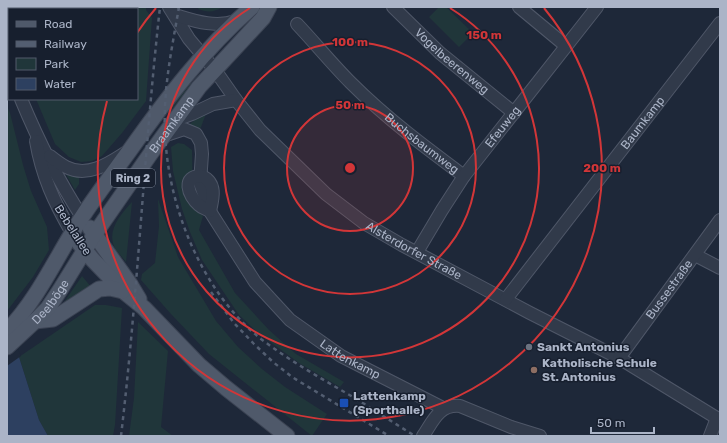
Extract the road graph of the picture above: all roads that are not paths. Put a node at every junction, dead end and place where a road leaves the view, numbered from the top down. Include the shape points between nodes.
1 (252, 7) edge
2 (269, 7) edge
3 (393, 7) edge
4 (519, 7) edge
5 (597, 7) edge
6 (172, 11) edge
7 (236, 21) junction
8 (720, 23) edge
9 (297, 24) dead end
10 (566, 46) junction
11 (202, 55) junction
12 (215, 70) junction
13 (21, 100) edge
14 (236, 100) junction
15 (514, 113) junction
16 (176, 120) junction
17 (35, 132) junction
18 (163, 136) junction
19 (130, 151) junction
20 (48, 155) junction
21 (200, 176) junction
22 (464, 176) junction
23 (210, 211) junction
24 (82, 217) junction
25 (720, 220) edge
26 (72, 233) junction
27 (94, 234) junction
28 (84, 250) junction
29 (417, 252) junction
30 (695, 255) junction
31 (720, 268) edge
32 (123, 291) junction
33 (506, 299) junction
34 (144, 308) junction
35 (35, 322) junction
36 (11, 335) edge
37 (620, 358) junction
38 (443, 408) junction
39 (718, 419) edge
40 (287, 436) edge
41 (423, 436) edge
42 (540, 436) edge
43 (710, 436) edge

1 - 7 main road, Braamkamp / Ring 2
2 - 12 main road, Braamkamp / Ring 2 via 263,18
3 - 15 street, Vogelbeerenweg via 440,53
4 - 10 street
5 - 10 street, Efeuweg
6 - 7 street via 206,24
6 - 11 street, Alsterdorfer Straße
7 - 11 main road, Braamkamp / Ring 2
8 - 33 street, Baumkamp
9 - 22 street, Buchsbaumweg via 374,105
10 - 15 street, Efeuweg
11 - 12 street, Alsterdorfer Straße
11 - 19 main road, Braamkamp / Ring 2 via 155,114
12 - 14 street, Alsterdorfer Straße
12 - 16 main road, Braamkamp / Ring 2
13 - 17 street, Bebelallee
14 - 16 street via 212,104
14 - 29 street, Alsterdorfer Straße via 260,130 326,194 364,223
15 - 22 street, Efeuweg
16 - 18 main road, Braamkamp / Ring 2
17 - 20 street, Bebelallee
17 - 26 street, Bebelallee via 40,164 59,210
18 - 21 street via 184,129 196,134 202,148
18 - 27 main road, Braamkamp / Ring 2
19 - 20 street via 106,165 84,171 66,168
19 - 24 main road, Braamkamp / Ring 2
20 - 24 street, Bebelallee
21 - 23 street via 211,184 213,193
21 - 23 street, Lattenkamp via 191,180 188,190 199,206
22 - 29 street, Efeuweg
23 - 38 street, Lattenkamp via 255,282 290,320 342,356
24 - 26 main road, Braamkamp / Ring 2
24 - 27 main road, Bebelallee
25 - 30 street, Bussestraße
26 - 28 main road, Bebelallee
26 - 36 main road, Deelböge / Ring 2
27 - 28 main road, Braamkamp / Ring 2
27 - 34 main road, Bebelallee
28 - 32 main road, Bebelallee
28 - 35 main road, Deelböge / Ring 2 via 48,308
29 - 33 street, Alsterdorfer Straße
30 - 31 street
30 - 37 street, Bussestraße
32 - 34 main road, Bebelallee
32 - 35 main road via 99,289 53,319
33 - 37 street, Alsterdorfer Straße
34 - 40 main road, Bebelallee via 199,365
35 - 36 main road, Deelböge / Ring 2
37 - 39 street, Alsterdorfer Straße
38 - 41 street
38 - 42 street via 451,405 460,406
39 - 43 street

